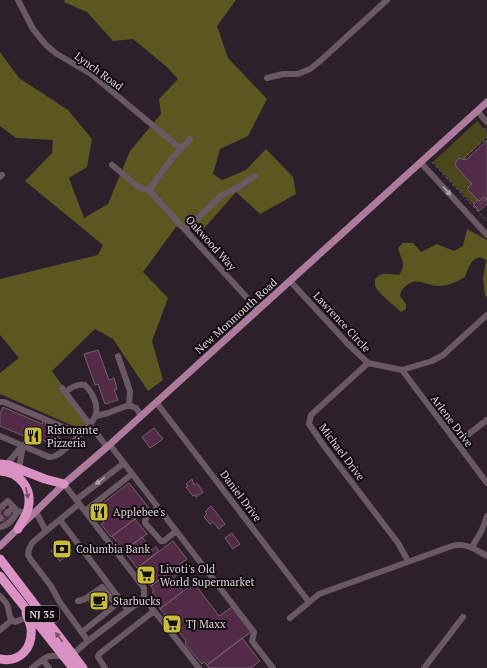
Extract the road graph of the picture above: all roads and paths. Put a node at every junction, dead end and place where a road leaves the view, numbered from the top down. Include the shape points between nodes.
1 (18, 0) edge
2 (387, 0) edge
3 (267, 78) dead end
4 (487, 102) edge
5 (477, 111) junction
6 (487, 122) edge
7 (487, 137) edge
8 (190, 138) dead end
9 (180, 148) junction
10 (465, 159) dead end
11 (421, 162) junction
12 (432, 162) dead end
13 (112, 165) dead end
14 (255, 176) dead end
15 (469, 187) dead end
16 (149, 190) junction
17 (459, 192) junction
18 (486, 199) dead end
19 (484, 200) junction
20 (471, 201) dead end
21 (470, 203) junction
22 (487, 204) edge
23 (475, 209) junction
24 (487, 222) edge
25 (185, 230) junction
26 (487, 235) edge
27 (290, 281) junction
28 (258, 310) junction
29 (487, 315) edge
30 (118, 356) dead end
31 (368, 363) junction
32 (402, 370) junction
33 (2, 402) edge
34 (156, 402) junction
35 (129, 405) junction
36 (141, 415) junction
37 (96, 416) junction
38 (487, 420) edge
39 (89, 424) junction
40 (80, 434) junction
41 (0, 436) edge
42 (457, 443) junction
43 (23, 446) junction
44 (108, 446) junction
45 (124, 463) junction
46 (2, 466) edge
47 (19, 469) junction
48 (132, 474) junction
49 (487, 483) edge
50 (64, 484) junction
51 (78, 502) junction
52 (0, 508) edge
53 (158, 508) junction
54 (19, 510) junction
55 (85, 511) junction
56 (7, 512) dead end
57 (36, 512) junction
58 (487, 516) edge
59 (60, 520) junction
60 (0, 527) edge
61 (18, 529) junction
62 (46, 531) junction
63 (176, 531) junction
64 (0, 546) edge
65 (472, 547) junction
66 (487, 556) edge
67 (0, 560) edge
68 (408, 561) junction
69 (0, 576) edge
70 (0, 596) edge
71 (144, 598) junction
72 (78, 601) dead end
73 (309, 602) junction
74 (25, 608) junction
75 (128, 610) junction
76 (154, 611) junction
77 (28, 617) junction
78 (463, 617) dead end
79 (290, 618) dead end
80 (12, 620) junction
81 (0, 630) edge
82 (82, 632) junction
83 (88, 641) junction
84 (68, 656) junction
85 (0, 659) edge
86 (43, 660) junction
87 (32, 668) edge
88 (49, 668) edge
89 (72, 668) edge
90 (83, 668) edge
91 (105, 668) edge
92 (199, 668) edge
93 (273, 668) edge
94 (424, 668) edge

1 - 9 street, Lynch Road via 33,29 46,45 91,74
2 - 3 street via 310,69 298,74
4 - 5 main road, New Monmouth Road
5 - 6 street
5 - 11 main road, New Monmouth Road
7 - 10 path
8 - 9 street
9 - 16 street
11 -> 26 street
11 - 27 main road, New Monmouth Road
12 - 17 path
13 - 16 street via 140,188
14 - 25 street via 222,194
15 - 17 path via 466,185
16 - 25 street, Oakwood Way
17 - 21 path
18 - 19 path
19 - 22 path
19 - 23 path
20 - 21 path
21 - 23 path
23 - 24 path
25 - 28 street, Oakwood Way
27 - 28 main road, New Monmouth Road
27 - 31 street, Lawrence Circle
28 - 34 main road, New Monmouth Road
29 - 32 street via 443,355
30 - 35 street via 130,391
31 - 32 street, Lawrence Circle
31 - 68 street, Michael Drive via 311,415 309,424 398,543
32 - 42 street, Arlene Drive
33 - 40 street
34 - 36 main road, New Monmouth Road
34 - 73 street, Daniel Drive
35 - 36 street via 136,408
35 - 37 street
36 - 44 main road, New Monmouth Road
37 - 39 street
37 - 39 street via 96,406 85,385 80,384 63,390
38 - 42 street
39 - 40 street
39 - 44 street
40 - 43 street via 55,457
41 - 43 street
42 - 49 street, Arlene Drive
43 - 46 street
43 - 47 street
44 - 45 street
44 - 50 main road, New Monmouth Road
45 - 48 street
45 -> 51 street
46 - 47 highway
46 -> 54 highway via 25,484 29,495 28,509
47 - 50 highway
48 - 53 street
48 - 55 street
50 - 51 street
50 - 57 main road, New Monmouth Road
51 - 55 street
51 - 59 street
52 - 54 street via 8,501
53 - 63 street
53 - 63 street via 146,517 145,523 161,541
54 - 56 street
54 - 60 street via 6,526
54 - 61 highway
55 - 71 street via 144,588
57 - 61 main road, New Monmouth Road
57 - 62 street
58 - 65 street
59 - 62 street
59 - 75 street
61 - 64 main road, New Monmouth Road
62 - 82 street via 28,548 28,555
63 - 93 street via 254,632 252,641
65 - 66 street
65 - 68 street via 456,545
84 -> 67 highway, NJ 35
68 - 73 street via 319,594
69 - 74 highway, NJ 35
70 - 80 street via 8,607 8,614
71 - 75 street
71 - 76 street
72 - 82 street via 102,587 116,604
73 - 79 street
74 - 77 highway
74 - 84 highway, NJ 35
75 - 83 street
76 - 91 street via 99,654 98,658
76 - 92 street
77 - 80 street via 14,622
77 - 85 highway via 31,629 30,642 24,653 12,660
78 - 94 street
80 - 81 street
82 - 83 street
83 - 84 street
84 - 86 street via 52,655
84 - 89 highway, NJ 35
84 - 90 highway, NJ 35
86 - 87 street
86 - 88 street

